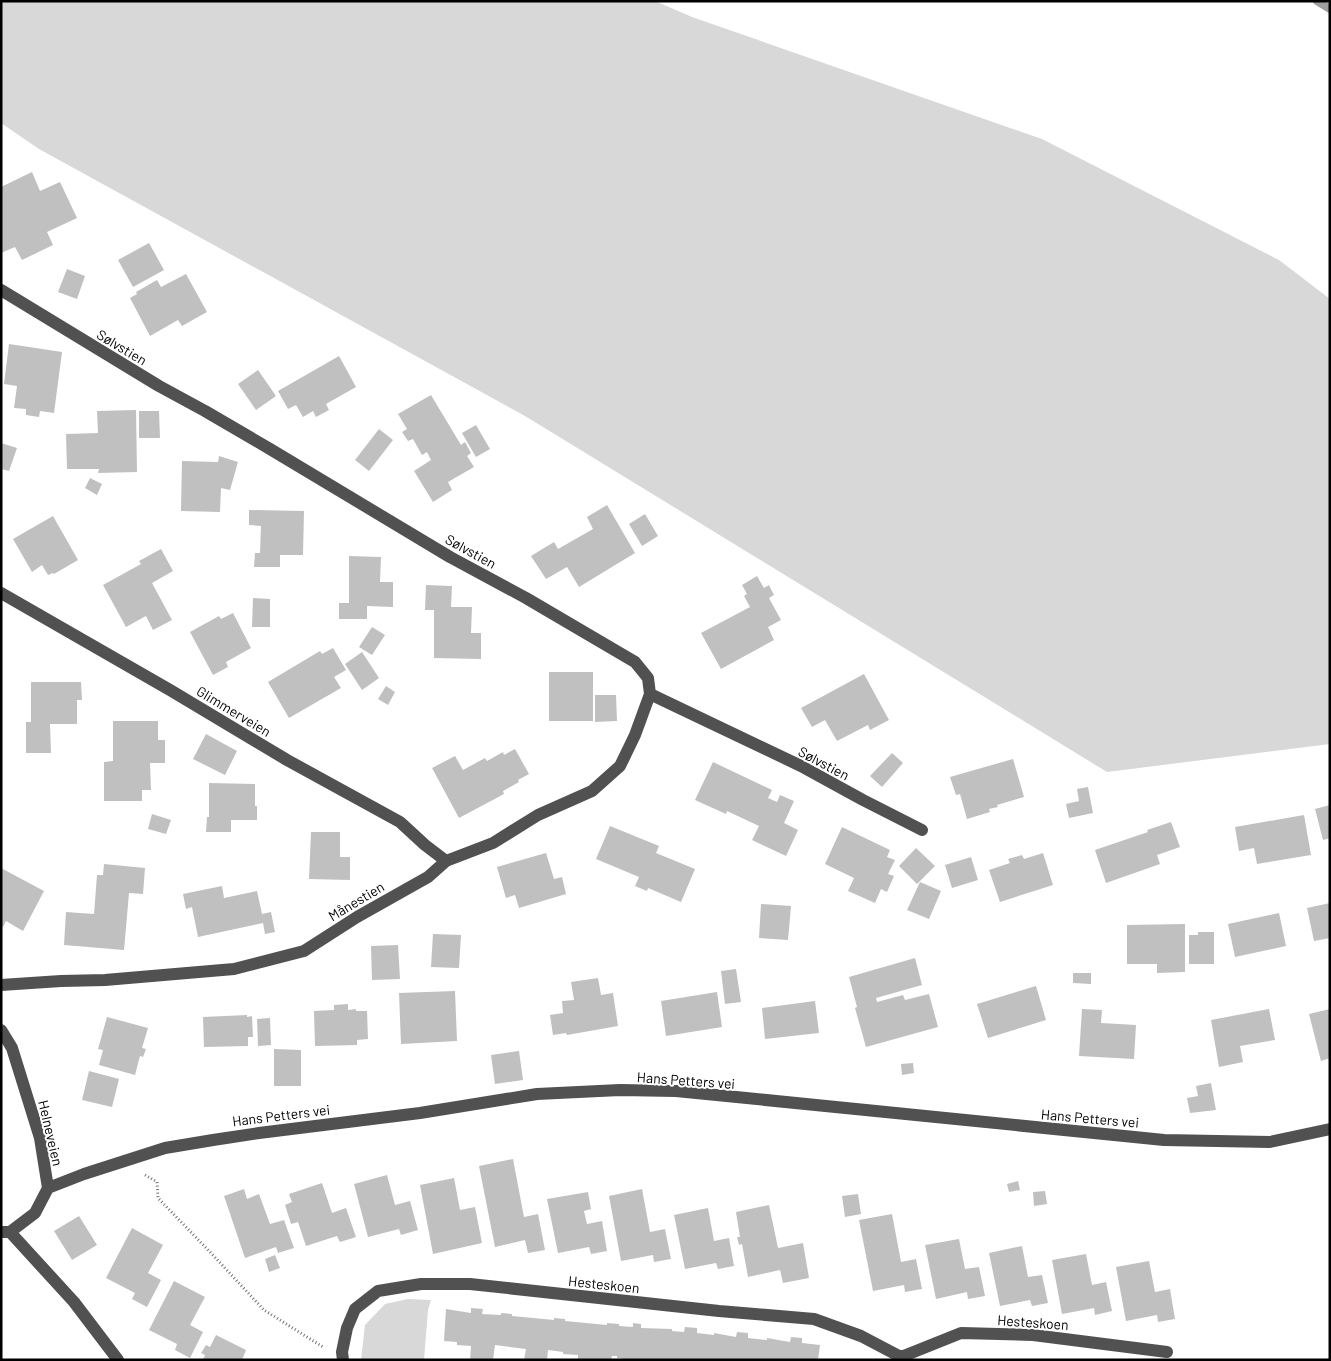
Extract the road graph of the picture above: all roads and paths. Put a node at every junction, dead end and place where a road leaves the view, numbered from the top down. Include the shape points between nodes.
1 (1, 290) edge
2 (1, 593) edge
3 (650, 694) junction
4 (922, 830) dead end
5 (446, 861) junction
6 (1, 985) edge
7 (1, 1030) edge
8 (1330, 1128) edge
9 (142, 1174) dead end
10 (48, 1188) junction
11 (5, 1232) edge
12 (330, 1352) dead end
13 (1167, 1352) dead end
14 (901, 1358) edge
15 (118, 1360) edge
16 (343, 1360) edge

1 - 3 street, Sølvstien via 450,557 635,662 648,678
2 - 5 street, Glimmerveien via 400,822
3 - 4 street, Sølvstien via 801,766
3 - 5 street, Månestien via 620,766 592,791 538,815 493,843
5 - 6 street, Månestien via 428,877 304,951 234,969
7 - 10 street, Helneveien via 12,1048 40,1138
8 - 10 street, Hans Petters vei via 1270,1142 1164,1140 676,1091 537,1094 174,1146
9 - 12 path via 157,1182 158,1198 264,1310
10 - 11 street, Helneveien via 35,1213
11 - 15 street, Helneveien via 74,1302
13 - 14 street, Hesteskoen via 1033,1335 961,1333
14 - 16 street, Hesteskoen via 861,1336 814,1319 470,1284 421,1284 378,1291 355,1309 346,1328

